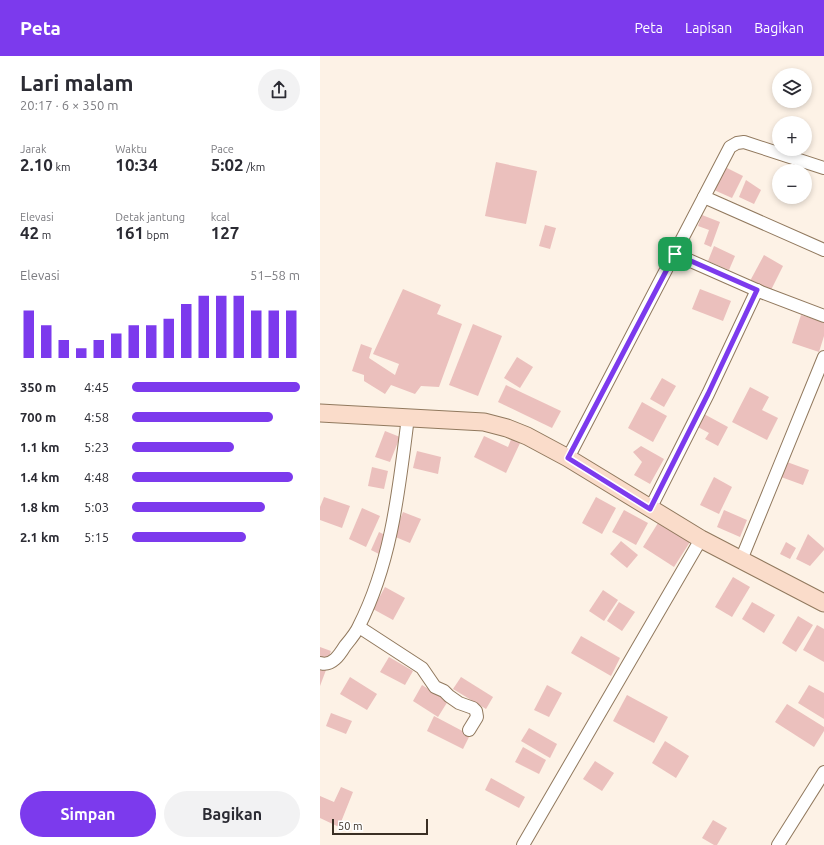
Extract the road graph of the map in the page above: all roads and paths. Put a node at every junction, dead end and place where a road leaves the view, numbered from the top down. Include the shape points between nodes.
1 (824, 168) edge
2 (704, 197) junction
3 (824, 250) edge
4 (675, 254) junction
5 (757, 290) junction
6 (824, 316) edge
7 (824, 358) edge
8 (320, 413) edge
9 (408, 417) junction
10 (568, 458) junction
11 (650, 509) junction
12 (701, 539) junction
13 (740, 560) junction
14 (824, 603) edge
15 (359, 627) junction
16 (320, 663) edge
17 (469, 730) dead end
18 (824, 772) edge
19 (523, 845) edge
20 (778, 845) edge

1 - 2 street via 744,142 737,143 730,147
2 - 3 street
2 - 4 street
4 - 5 street
4 - 10 street
5 - 6 street
5 - 11 street
7 - 13 street
8 - 9 main road
9 - 10 main road via 484,422 527,436
9 - 15 street via 398,498 390,538 380,575
10 - 11 main road
11 - 12 main road
12 - 13 main road
12 - 19 street
13 - 14 main road
15 - 16 street via 338,657 330,663
15 - 17 street via 422,668 435,687 458,703 476,710 477,717
18 - 20 street

